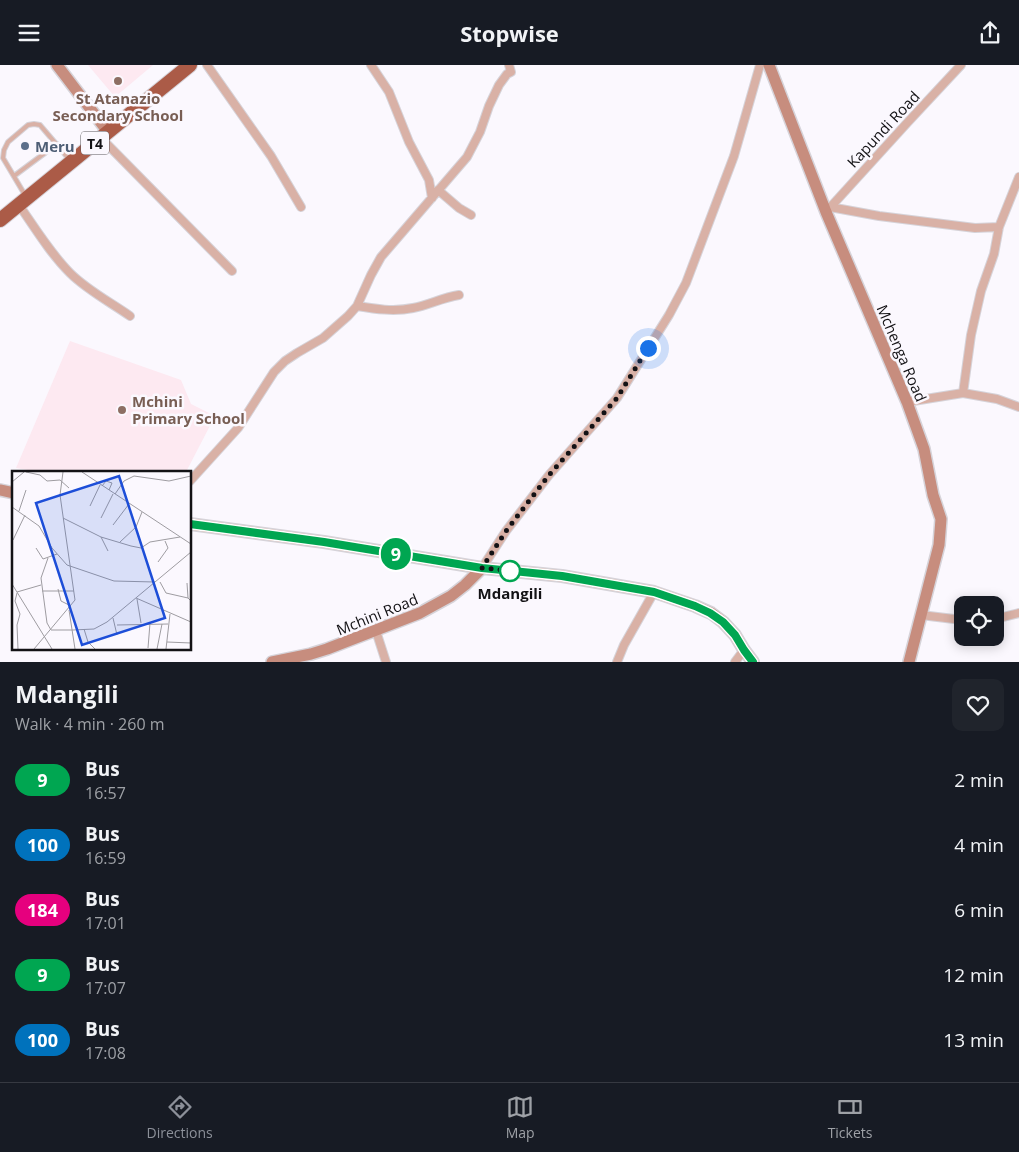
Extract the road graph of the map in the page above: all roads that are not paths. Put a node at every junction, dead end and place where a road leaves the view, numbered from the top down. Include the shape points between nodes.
1 (57, 65) edge
2 (190, 65) edge
3 (207, 65) edge
4 (370, 65) edge
5 (509, 65) edge
6 (760, 65) edge
7 (769, 65) edge
8 (961, 65) edge
9 (104, 135) junction
10 (57, 144) junction
11 (72, 163) junction
12 (14, 176) junction
13 (1019, 177) edge
14 (438, 189) junction
15 (432, 198) junction
16 (23, 202) junction
17 (301, 207) dead end
18 (828, 210) junction
19 (471, 215) dead end
20 (0, 220) edge
21 (999, 227) junction
22 (232, 271) dead end
23 (459, 295) dead end
24 (357, 306) junction
25 (130, 316) dead end
26 (963, 393) junction
27 (907, 402) junction
28 (1019, 407) edge
29 (191, 480) edge
30 (191, 524) edge
31 (482, 568) junction
32 (654, 592) junction
33 (1019, 613) edge
34 (921, 615) junction
35 (1004, 617) edge
36 (954, 620) edge
37 (376, 631) junction
38 (744, 650) junction
39 (272, 662) edge
40 (386, 662) edge
41 (617, 662) edge
42 (735, 662) edge
43 (753, 662) edge
44 (909, 662) edge

1 - 9 street
2 - 9 highway, T4
3 - 17 street via 271,156
4 - 15 street via 389,91 409,142 429,179
5 - 14 street via 511,72 499,85 488,106 480,132 467,157
6 - 31 street via 731,165 686,283 669,315 617,398 544,481
7 - 18 street, Mchenga Road
8 - 18 street, Kapundi Road
9 - 11 highway, T4
9 - 22 street
10 - 11 lane
10 - 12 lane
10 - 12 lane via 40,125 28,125 8,142 4,150 3,158
11 - 16 highway, T4
12 - 16 lane
13 - 21 street
14 - 15 street
14 - 19 street via 459,209
15 - 24 street via 381,257
16 - 20 highway, T4
16 - 25 street via 57,259 71,274
18 - 21 street via 975,228
18 - 27 street, Mchenga Road
21 - 26 street via 971,335
23 - 24 street via 412,308 386,310
24 - 29 street via 323,338 285,361 274,372 238,428
26 - 27 street
26 - 28 street
27 - 34 street, Mchenga Road via 924,449 933,495 942,519 940,545
30 - 31 street
31 - 32 street via 562,576
31 - 37 street, Mchini Road via 438,605
32 - 38 street via 710,613 735,635
32 - 41 street
33 - 35 street
34 - 36 street
34 - 44 street, Mchenga Road
37 - 39 street, Mchini Road via 319,652
37 - 40 street
38 - 42 street
38 - 43 street

